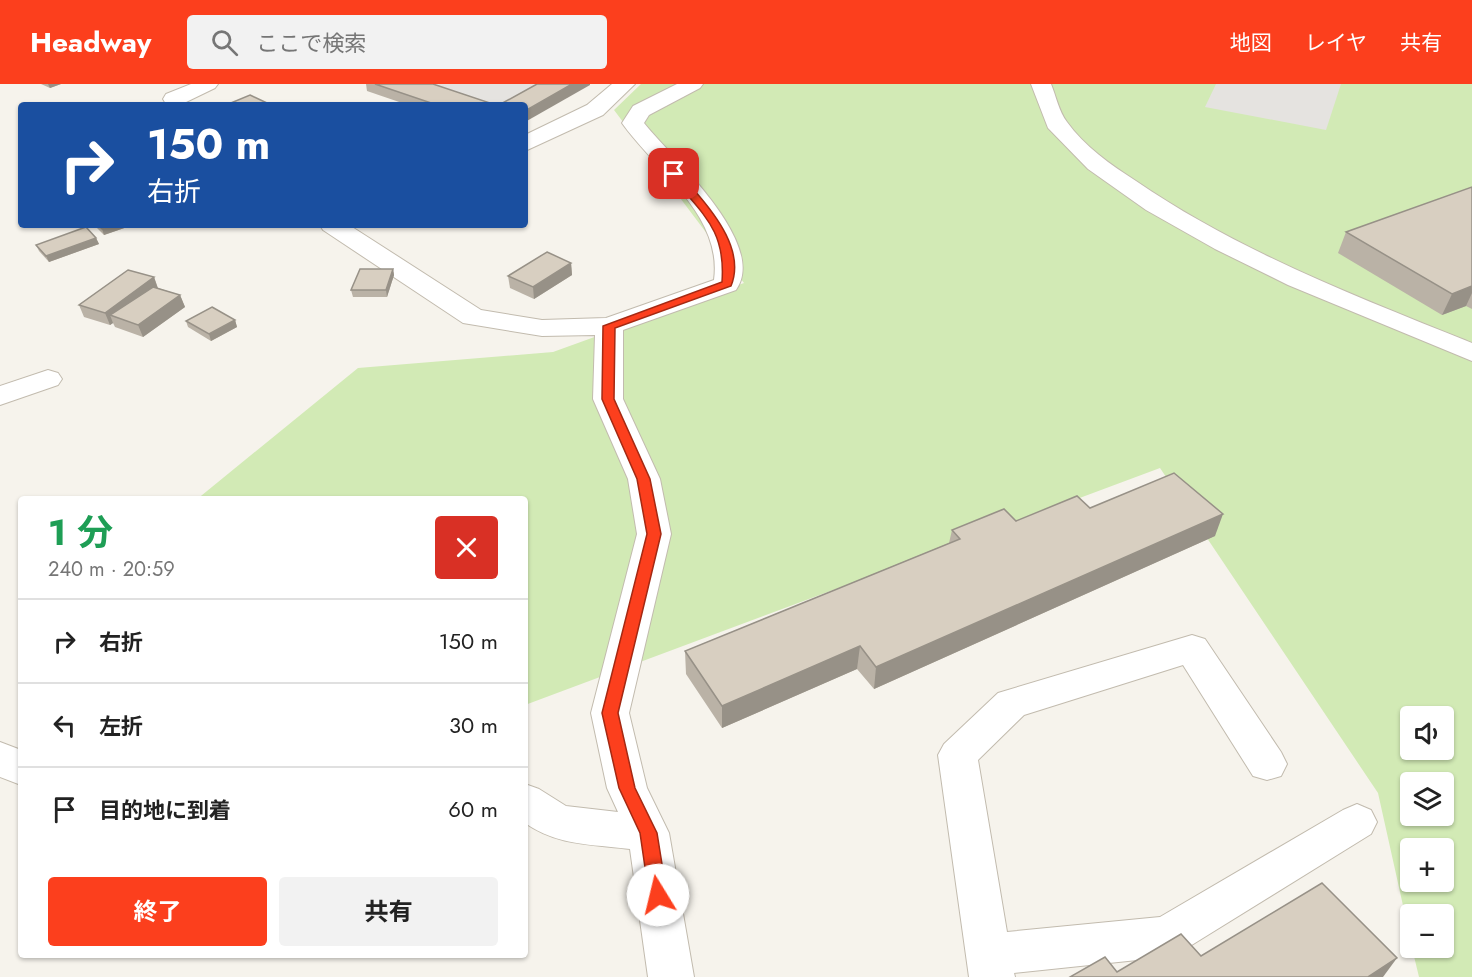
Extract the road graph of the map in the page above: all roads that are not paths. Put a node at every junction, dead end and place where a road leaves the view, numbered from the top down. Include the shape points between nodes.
1 (156, 84) edge
2 (208, 84) edge
3 (625, 84) edge
4 (693, 84) edge
5 (1041, 84) edge
6 (178, 102) edge
7 (528, 143) edge
8 (345, 228) edge
9 (609, 326) junction
10 (1472, 353) edge
11 (48, 379) dead end
12 (0, 396) edge
13 (0, 758) edge
14 (1266, 764) dead end
15 (18, 767) edge
16 (528, 803) edge
17 (1357, 822) dead end
18 (648, 833) junction
19 (991, 966) edge
20 (670, 977) edge

1 - 6 street
2 - 6 street
3 - 7 street via 595,110
4 - 9 street via 640,111 633,123 703,206 722,235 729,258 728,284
5 - 10 street via 1050,117 1078,151 1122,186 1291,277
8 - 9 street via 473,317 542,328
9 - 18 street via 608,399 644,479 654,534 610,713 627,788
11 - 12 street
13 - 15 street
14 - 19 street via 1192,649 1011,704 958,755
16 - 18 street via 558,823
17 - 19 street via 1166,936
18 - 20 street

